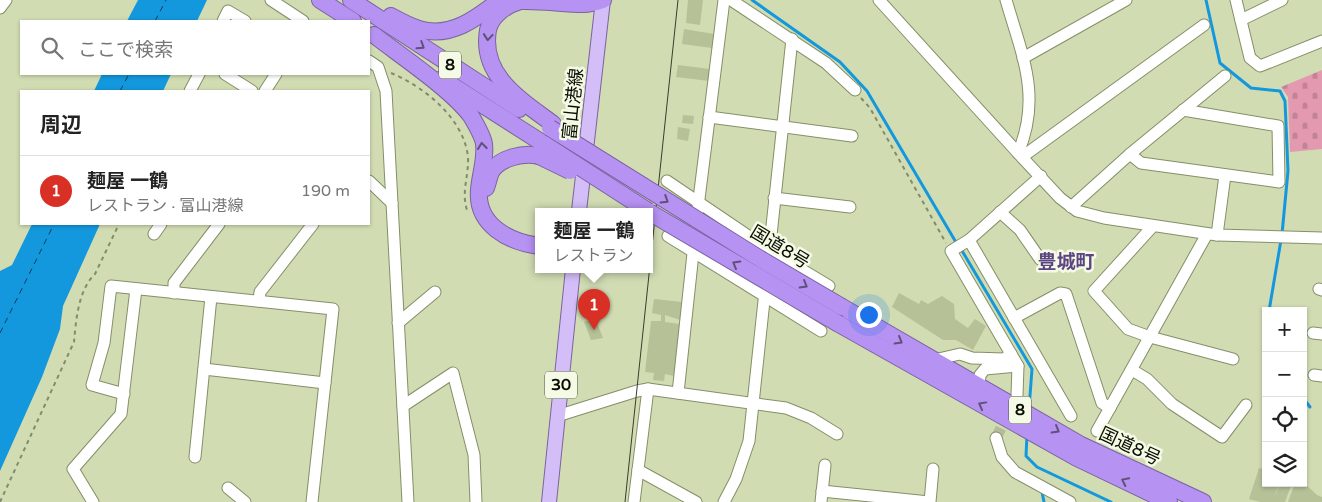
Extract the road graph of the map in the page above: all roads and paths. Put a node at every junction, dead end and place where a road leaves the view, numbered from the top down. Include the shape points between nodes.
1 (6, 0) edge
2 (271, 0) edge
3 (320, 0) edge
4 (351, 0) edge
5 (363, 0) edge
6 (501, 0) edge
7 (603, 0) edge
8 (724, 0) edge
9 (731, 0) edge
10 (879, 0) edge
11 (1006, 0) edge
12 (1126, 0) edge
13 (1236, 0) edge
14 (1282, 0) edge
15 (1111, 4) edge
16 (0, 8) edge
17 (224, 20) edge
18 (243, 20) edge
19 (301, 20) edge
20 (351, 20) edge
21 (1241, 20) junction
22 (1204, 25) dead end
23 (371, 33) edge
24 (792, 39) junction
25 (1322, 41) edge
26 (1023, 58) junction
27 (373, 64) edge
28 (198, 75) edge
29 (227, 75) edge
30 (275, 75) edge
31 (1225, 76) dead end
32 (191, 90) edge
33 (250, 90) edge
34 (266, 90) edge
35 (855, 90) joint
36 (1183, 110) junction
37 (709, 117) junction
38 (552, 126) junction
39 (782, 127) junction
40 (852, 136) dead end
41 (541, 150) junction
42 (1130, 154) junction
43 (1020, 155) junction
44 (1225, 175) junction
45 (1041, 176) junction
46 (667, 181) dead end
47 (370, 182) edge
48 (774, 198) junction
49 (392, 202) junction
50 (698, 204) junction
51 (1071, 206) junction
52 (850, 207) dead end
53 (579, 208) edge
54 (642, 208) edge
55 (468, 212) dead end
56 (1000, 212) junction
57 (653, 215) edge
58 (119, 225) edge
59 (160, 225) edge
60 (218, 225) edge
61 (312, 225) edge
62 (1153, 226) junction
63 (154, 234) dead end
64 (535, 234) edge
65 (1212, 234) junction
66 (668, 236) dead end
67 (1322, 238) edge
68 (969, 240) junction
69 (535, 245) edge
70 (769, 250) junction
71 (951, 251) junction
72 (692, 252) junction
73 (1040, 259) dead end
74 (573, 273) edge
75 (829, 286) dead end
76 (136, 289) junction
77 (435, 292) dead end
78 (174, 293) junction
79 (764, 296) junction
80 (211, 297) junction
81 (259, 301) junction
82 (1014, 318) junction
83 (398, 323) junction
84 (821, 331) dead end
85 (1150, 337) junction
86 (1011, 354) junction
87 (1233, 359) dead end
88 (934, 360) junction
89 (1018, 366) junction
90 (204, 369) junction
91 (1132, 370) junction
92 (325, 384) junction
93 (978, 386) junction
94 (648, 389) junction
95 (678, 393) junction
96 (124, 394) junction
97 (1017, 396) dead end
98 (752, 402) junction
99 (1246, 405) dead end
100 (402, 406) junction
101 (1110, 408) junction
102 (557, 416) junction
103 (1071, 416) dead end
104 (1097, 432) dead end
105 (837, 434) dead end
106 (996, 438) dead end
107 (195, 458) dead end
108 (825, 464) dead end
109 (933, 469) dead end
110 (638, 470) junction
111 (228, 488) dead end
112 (822, 496) edge
113 (0, 502) edge
114 (93, 502) edge
115 (245, 502) edge
116 (312, 502) edge
117 (408, 502) edge
118 (476, 502) edge
119 (549, 502) edge
120 (634, 502) edge
121 (696, 502) edge
122 (724, 502) edge
123 (930, 502) edge
124 (1070, 502) edge
125 (1169, 502) edge
126 (1203, 502) edge

1 - 16 street
2 - 19 street
3 - 20 highway
4 -> 38 highway, 8
5 - 6 highway via 420,30 447,31 463,25
7 -> 38 highway via 585,4 521,0 505,7 490,23 488,60 499,79
7 - 53 main road, 富山港線
8 - 37 street
9 - 24 street
10 - 43 street
11 - 26 street
12 - 15 street
13 - 21 street
14 - 21 street
15 - 26 street
17 - 18 street via 228,11
21 - 25 street via 1250,58 1260,66
22 - 43 street
23 - 41 highway, 8
69 -> 23 highway via 501,235 483,214 478,192 484,143 471,116
24 - 35 street via 826,63
24 - 39 street
26 - 43 street via 1030,101
27 - 49 street via 386,91
27 - 55 path via 406,79 449,114 464,140 468,159 464,192
28 - 32 street
29 - 33 street
30 - 34 street
31 - 36 street
35 - 71 path via 870,108
36 - 42 street
36 - 44 street via 1278,126 1279,182
37 - 39 street
37 - 50 street
38 -> 88 highway, 国道8号 / 8, bridge via 643,186
39 - 40 street
39 - 48 street
41 - 54 highway, 国道8号 / 8, bridge
41 - 64 highway via 511,157 492,171 486,189 490,212 504,226
42 - 44 street via 1141,163
42 - 51 street
43 - 45 street
44 - 65 street
45 - 51 street
45 - 56 street
46 - 50 street
47 - 49 street
48 - 52 street
48 - 70 street
49 - 83 street
50 - 70 street
50 - 72 street
51 - 62 street via 1077,211 1104,218
56 - 68 street
56 - 73 street via 1020,230
125 -> 57 highway, 国道8号 / 8, bridge via 1077,458
58 - 113 path via 95,274 90,278 76,314 74,342
59 - 63 street
60 - 78 street via 174,283
61 - 81 street via 260,292
62 - 65 street
62 - 85 street via 1094,291 1128,329
65 - 67 street
65 - 85 street
66 - 72 street
68 - 71 street
68 - 82 street
70 - 75 street
70 - 79 street
71 - 86 street
72 - 79 street
72 - 95 street
74 - 102 main road, 30
76 - 78 street
76 - 96 street
76 - 96 street via 111,286 104,342 92,385
77 - 83 street
78 - 80 street
79 - 84 street
79 - 98 street
80 - 81 street
80 - 90 street
81 - 92 street via 333,309
82 - 101 street via 1060,293 1066,294 1102,403
82 - 103 street
83 - 100 street
85 - 87 street
85 - 91 street
86 - 88 street via 1004,359 972,358 960,354
86 - 89 street
88 - 93 highway, 国道8号 / 8
89 - 93 street via 985,369
89 - 97 street
90 - 92 street
90 - 107 street
91 - 99 street via 1148,379 1172,404 1222,437
91 - 101 street
92 - 116 street
93 -> 126 highway, 国道8号 / 8 via 1081,445
94 - 95 street
94 - 102 street
94 - 110 street
95 - 98 street
96 - 114 street via 121,414 73,469
98 - 105 street via 812,418
98 - 122 street via 746,453
100 - 117 street
100 - 118 street via 453,373 474,455
101 - 104 street
102 - 119 main road, 30
106 - 124 street via 1002,457 1015,472
108 - 112 street
109 - 123 street
110 - 120 street
110 - 121 street
111 - 115 street
112 - 123 street

